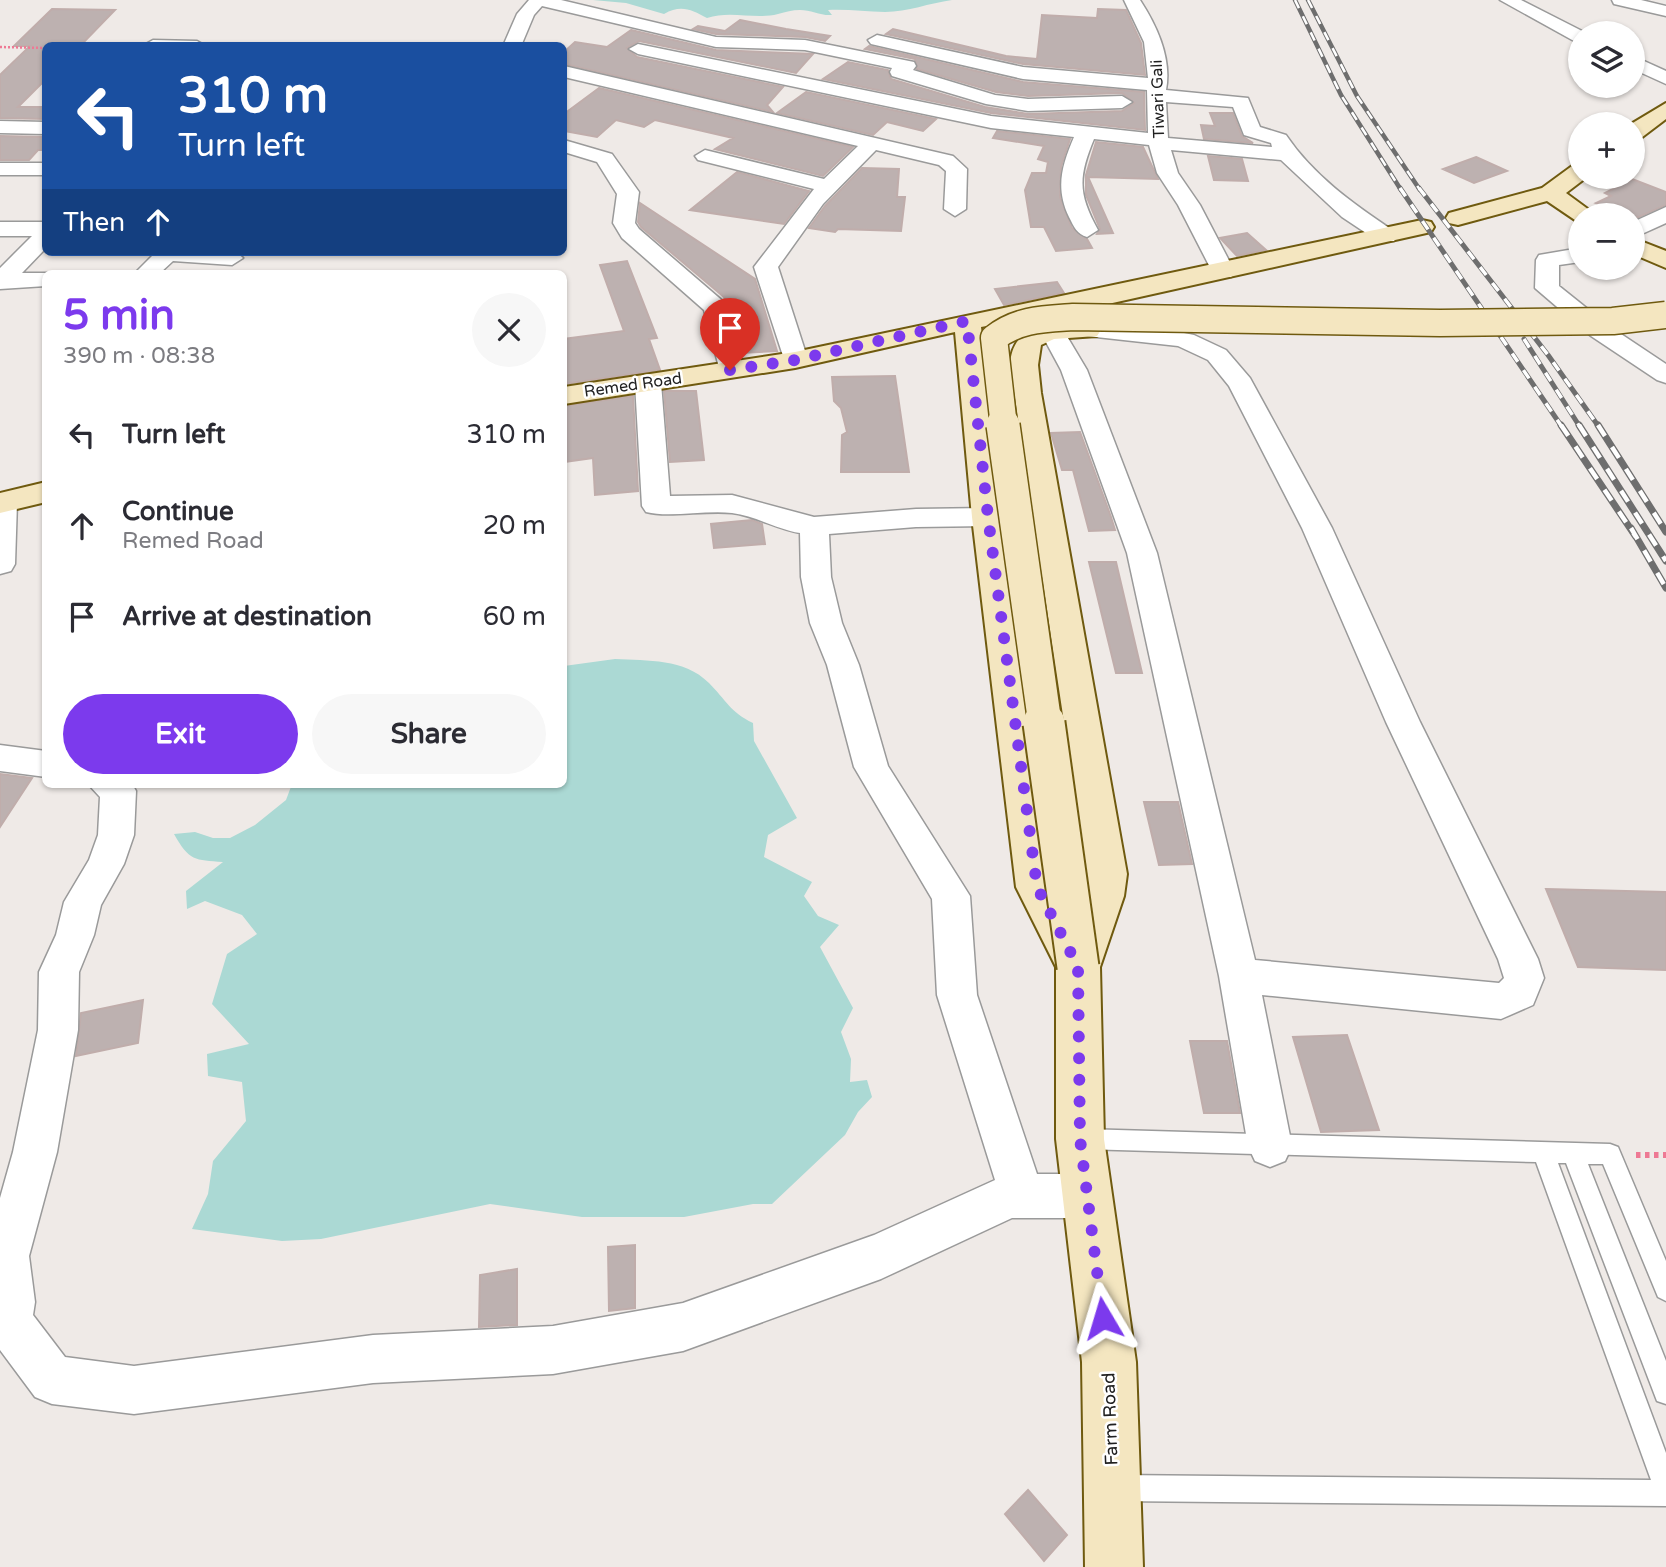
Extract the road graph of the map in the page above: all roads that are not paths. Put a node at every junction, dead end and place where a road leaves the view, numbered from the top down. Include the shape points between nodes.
1 (539, 0) edge
2 (1132, 0) edge
3 (1508, 0) edge
4 (1620, 0) edge
5 (1666, 11) edge
6 (794, 26) dead end
7 (661, 31) junction
8 (1568, 31) edge
9 (514, 42) edge
10 (930, 50) junction
11 (628, 57) junction
12 (1645, 68) edge
13 (903, 69) junction
14 (567, 73) edge
15 (1666, 78) edge
16 (597, 80) junction
17 (800, 83) junction
18 (1157, 95) junction
19 (878, 98) junction
20 (1666, 109) edge
21 (757, 118) junction
22 (1645, 124) edge
23 (792, 126) junction
24 (0, 127) edge
25 (42, 128) edge
26 (1086, 133) junction
27 (834, 135) junction
28 (873, 142) junction
29 (1159, 142) junction
30 (567, 147) edge
31 (1286, 154) junction
32 (705, 156) dead end
33 (744, 166) junction
34 (42, 169) edge
35 (0, 170) edge
36 (1568, 180) edge
37 (829, 186) junction
38 (1550, 193) junction
39 (1568, 205) edge
40 (955, 209) dead end
41 (1666, 214) edge
42 (1458, 218) dead end
43 (1423, 227) dead end
44 (0, 229) edge
45 (42, 229) edge
46 (1087, 230) dead end
47 (1645, 232) edge
48 (1386, 236) junction
49 (42, 238) edge
50 (1645, 248) edge
51 (165, 256) edge
52 (193, 256) edge
53 (1568, 257) edge
54 (231, 259) edge
55 (1666, 260) edge
56 (150, 270) edge
57 (1223, 272) junction
58 (42, 279) edge
59 (1, 281) edge
60 (1666, 314) edge
61 (1086, 316) junction
62 (967, 321) junction
63 (1053, 333) junction
64 (795, 360) junction
65 (730, 370) junction
66 (1666, 374) edge
67 (648, 383) junction
68 (567, 395) edge
69 (42, 493) edge
70 (2, 502) edge
71 (988, 517) junction
72 (814, 526) junction
73 (0, 564) edge
74 (0, 758) edge
75 (42, 763) edge
76 (113, 788) edge
77 (1078, 967) junction
78 (1239, 976) junction
79 (1080, 1139) junction
80 (1270, 1146) junction
81 (1543, 1152) junction
82 (1573, 1153) junction
83 (1022, 1196) junction
84 (1087, 1196) junction
85 (1666, 1289) edge
86 (4, 1322) edge
87 (1666, 1392) edge
88 (1666, 1487) edge
89 (1112, 1488) junction
90 (1666, 1493) edge
91 (1115, 1567) edge

1 - 7 street
1 - 9 street via 526,14
2 - 18 street, Tiwari Gali via 1156,48
3 - 8 street
4 - 5 street
6 - 10 street
7 - 11 street
7 - 13 street via 716,43 805,45
10 - 13 street
10 - 18 street via 985,67
11 - 16 street
11 - 17 street
12 - 15 street
13 - 18 street via 993,100 1016,103
13 - 19 street
14 - 16 street
16 - 21 street
17 - 19 street
17 - 21 street
18 - 29 street, Tiwari Gali
18 - 31 street via 1241,102 1251,131 1279,139
19 - 26 street via 990,122
19 - 27 street
20 - 22 street
21 - 23 street
23 - 27 street
23 - 33 street
24 - 25 street
26 - 29 street
26 - 46 street via 1071,163 1070,196
27 - 28 street
28 - 37 street
28 - 40 street via 946,160 957,169
29 - 31 street
29 - 57 street, Tiwari Gali via 1164,167 1194,213
30 - 65 street via 605,158 628,192 624,223 630,233 713,303
31 - 48 street via 1334,200
32 - 33 street
33 - 37 street
34 - 35 street
36 - 38 street
37 - 64 street via 766,267
38 - 39 street
38 - 42 street
41 - 47 street
43 - 48 street
44 - 45 street
48 - 57 street
49 - 59 street
50 - 55 street
51 - 56 street
52 - 54 street
53 - 66 street via 1547,260 1547,288 1600,331
57 - 61 street
58 - 59 street
60 - 77 street, bridge via 1613,321 1440,323 1073,317 1014,324 995,338
61 - 62 street, Remed Road
61 - 63 street
61 - 78 street via 1204,347 1228,366 1245,390 1317,528 1524,978 1519,993 1501,1001
62 - 64 street, Remed Road
62 - 71 street, Farm Road
63 - 77 street via 1030,341 1024,355 1107,874
63 - 78 street via 1074,370 1142,553
64 - 65 street, Remed Road
65 - 67 street, Remed Road
67 - 68 street, Remed Road
67 - 72 street via 656,506 732,504
69 - 70 street
70 - 73 street
71 - 72 street
71 - 77 street, Farm Road via 1037,887
72 - 83 street via 816,577 826,623 843,665 871,766 951,896 957,995
74 - 75 street
76 - 86 street via 118,791 116,835 106,864 83,902 59,972 58,1030 35,1152 6,1256 12,1302
77 - 79 street, Farm Road
78 - 80 street
79 - 80 lane
79 - 84 street, Farm Road
80 - 81 lane
81 - 82 lane
81 - 88 lane
82 - 85 lane via 1610,1154
82 - 87 lane
83 - 84 street
83 - 86 street via 1010,1196 881,1256 684,1327 553,1350 373,1359 134,1390 52,1380
84 - 89 street, Farm Road via 1109,1362
89 - 90 lane
89 - 91 street, Farm Road

